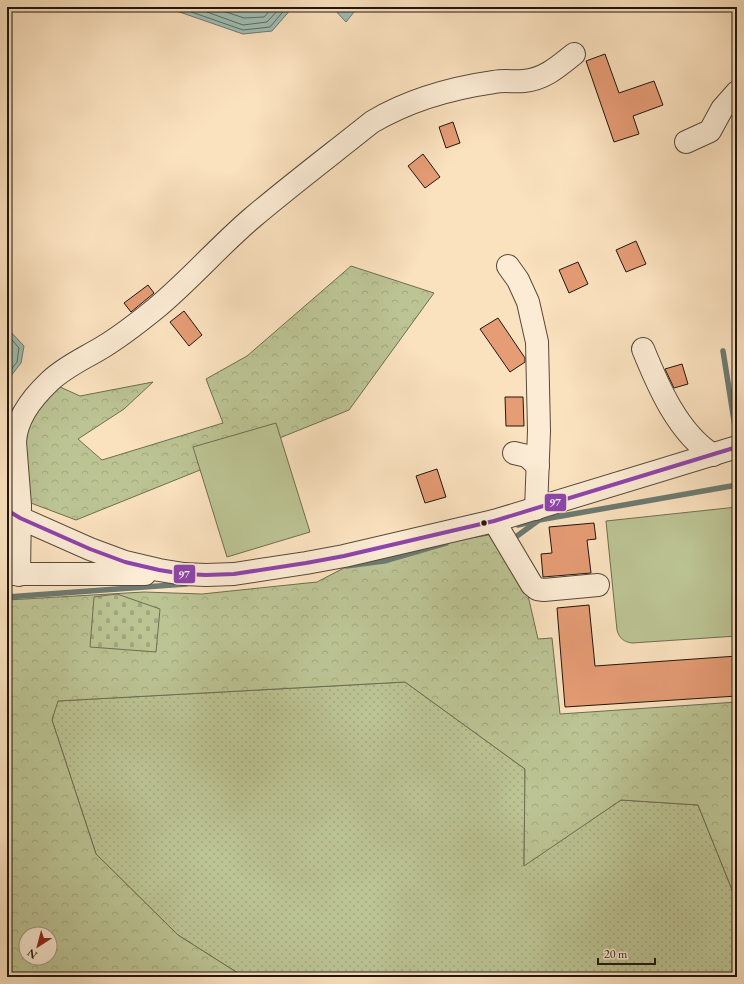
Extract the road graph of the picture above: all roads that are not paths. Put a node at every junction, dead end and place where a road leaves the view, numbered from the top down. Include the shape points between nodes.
1 (574, 54) dead end
2 (737, 92) edge
3 (686, 142) dead end
4 (508, 266) dead end
5 (643, 349) dead end
6 (737, 447) edge
7 (514, 453) dead end
8 (713, 455) junction
9 (538, 466) junction
10 (536, 509) junction
11 (14, 514) edge
12 (494, 521) junction
13 (184, 574) junction
14 (11, 575) edge
15 (598, 585) dead end

1 - 11 street via 547,75 526,81 495,82 437,94 385,114 372,122 252,218 154,310 110,342 59,373 31,402 17,426 15,442 20,505
2 - 3 street via 722,108 710,131
4 - 9 street via 528,302 537,342
5 - 8 street via 658,384 681,424 704,450
6 - 8 street
7 - 9 street via 527,456
8 - 10 street
9 - 10 street
10 - 12 street
11 - 13 street via 125,562
11 - 14 street
12 - 13 street via 306,564 234,574
12 - 15 street via 532,585 538,589
13 - 14 street

